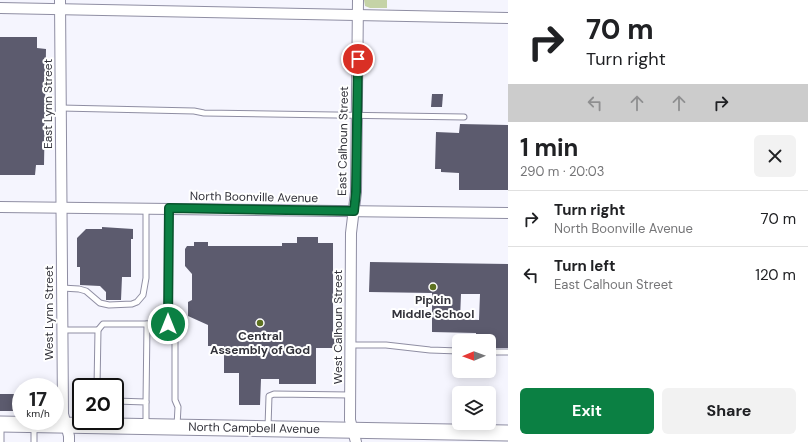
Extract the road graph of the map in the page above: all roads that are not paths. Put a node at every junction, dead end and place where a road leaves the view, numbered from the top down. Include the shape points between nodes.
1 (358, 0) edge
2 (60, 5) edge
3 (0, 8) edge
4 (358, 16) junction
5 (508, 18) edge
6 (61, 108) junction
7 (357, 115) junction
8 (464, 117) dead end
9 (0, 207) edge
10 (61, 207) junction
11 (146, 208) junction
12 (169, 208) junction
13 (354, 211) junction
14 (508, 213) edge
15 (62, 288) junction
16 (147, 324) junction
17 (168, 324) junction
18 (62, 330) junction
19 (98, 330) junction
20 (351, 344) junction
21 (452, 351) edge
22 (496, 352) edge
23 (508, 352) edge
24 (97, 378) edge
25 (350, 395) junction
26 (124, 401) edge
27 (146, 402) junction
28 (1, 424) edge
29 (12, 424) edge
30 (66, 425) junction
31 (146, 426) junction
32 (177, 427) junction
33 (268, 428) junction
34 (34, 430) edge
35 (508, 433) edge
36 (355, 436) edge
37 (1, 442) edge
38 (34, 442) edge
39 (69, 442) edge

1 - 4 street, East Calhoun Street
2 - 3 street
2 - 4 street
2 - 6 street, East Lynn Street
4 - 5 street
4 - 7 street, East Calhoun Street
6 - 7 lane
6 - 10 street, East Lynn Street
7 - 8 lane
7 - 13 street, East Calhoun Street
9 - 10 street, North Boonville Avenue
10 - 11 street, North Boonville Avenue
10 - 15 street, West Lynn Street
11 - 12 street, North Boonville Avenue
11 - 15 lane via 146,278 143,295 137,302 108,305 100,303 86,291
12 - 13 street, North Boonville Avenue
12 - 17 lane
13 - 14 street, North Boonville Avenue
13 - 20 street, West Calhoun Street via 351,233
15 - 18 street, West Lynn Street
16 - 17 lane
16 - 19 lane via 103,324
16 - 27 lane
17 - 32 lane via 175,337
18 - 19 lane
18 - 30 street, West Lynn Street via 63,414
19 - 24 lane
20 - 21 lane
20 - 25 street, West Calhoun Street
22 - 23 lane
25 - 33 lane via 269,396
25 - 36 street, West Calhoun Street via 350,420
26 - 27 lane
27 - 31 lane
28 - 29 main road, North Campbell Avenue
28 - 37 lane
30 - 31 main road, North Campbell Avenue
30 - 39 street, West Lynn Street
31 - 32 main road, North Campbell Avenue
32 - 33 main road, North Campbell Avenue
33 - 36 main road, North Campbell Avenue
34 - 38 lane
35 - 36 main road, North Campbell Avenue

